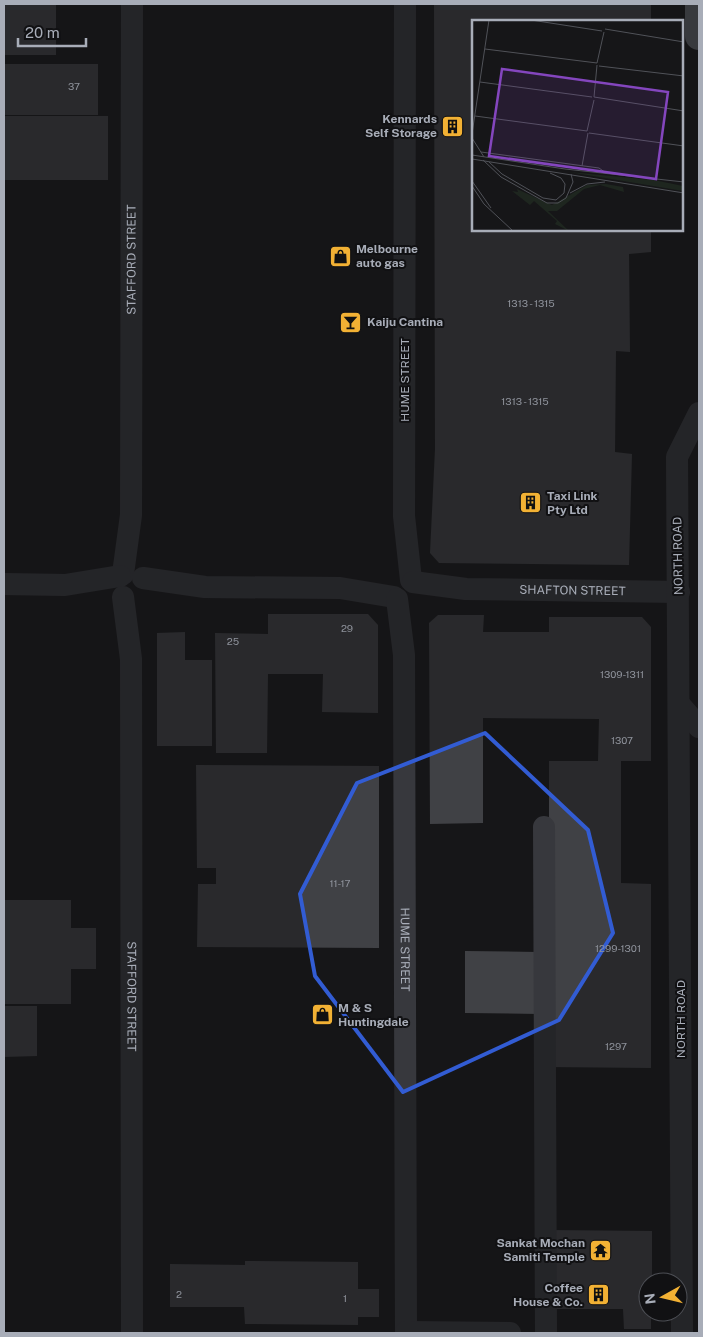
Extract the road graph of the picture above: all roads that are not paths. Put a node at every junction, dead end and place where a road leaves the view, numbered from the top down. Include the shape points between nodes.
1 (132, 4) edge
2 (406, 4) edge
3 (699, 4) edge
4 (699, 36) edge
5 (699, 413) edge
6 (4, 584) edge
7 (131, 586) junction
8 (404, 589) junction
9 (679, 592) junction
10 (679, 704) junction
11 (699, 727) edge
12 (544, 827) dead end
13 (406, 1332) edge
14 (132, 1333) edge
15 (510, 1333) edge
16 (546, 1333) edge
17 (682, 1333) edge

1 - 7 street, STAFFORD STREET
2 - 8 street, HUME STREET
3 - 4 highway
5 - 9 street, NORTH ROAD via 678,457
6 - 7 street, SHAFTON STREET
7 - 8 street, SHAFTON STREET
7 - 14 street, STAFFORD STREET
8 - 9 street, SHAFTON STREET
8 - 13 street, HUME STREET
9 - 10 street, NORTH ROAD
10 - 11 street
10 - 17 street, NORTH ROAD
12 - 16 street
13 - 15 street

